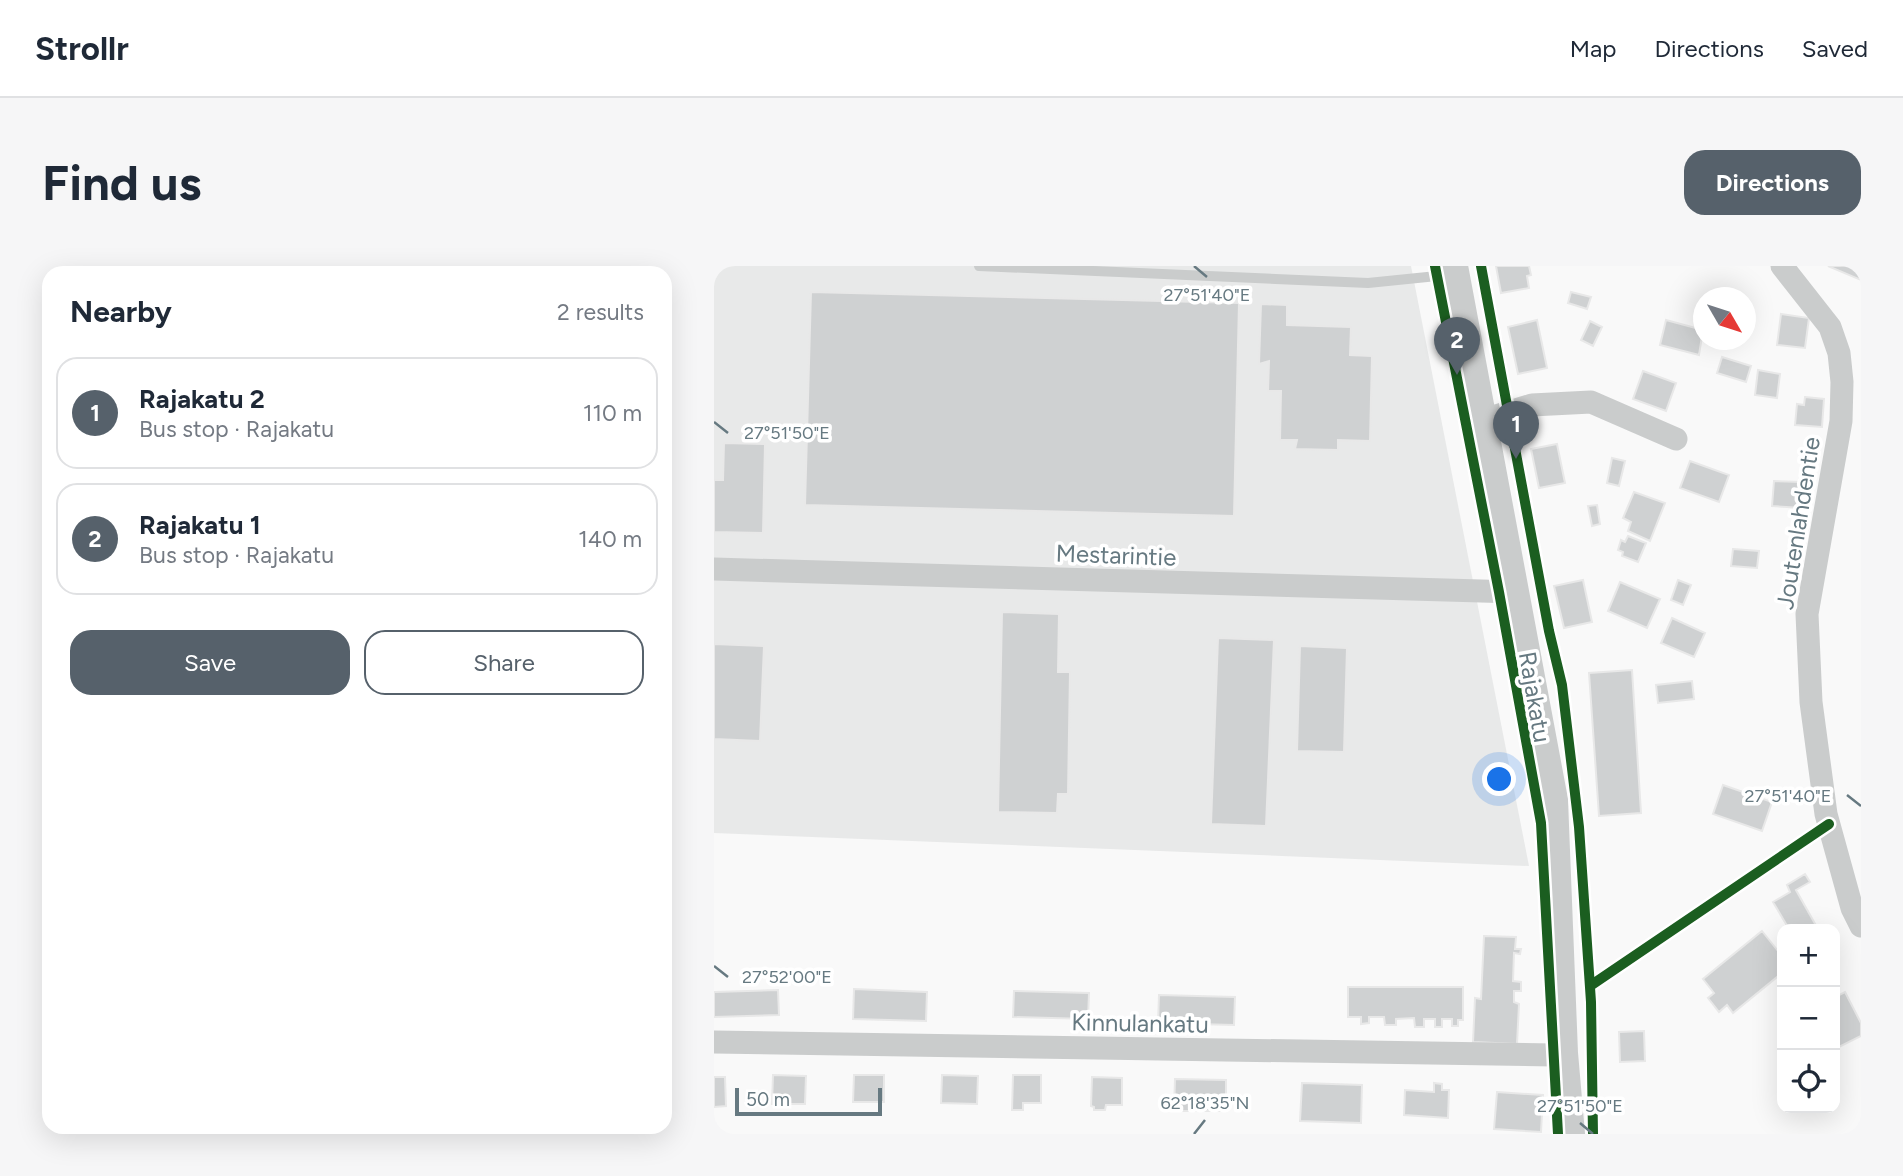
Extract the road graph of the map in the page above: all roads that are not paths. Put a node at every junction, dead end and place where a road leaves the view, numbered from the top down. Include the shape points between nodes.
1 (979, 266) edge
2 (1782, 266) edge
3 (1456, 274) edge
4 (1483, 420) junction
5 (1676, 439) dead end
6 (714, 569) edge
7 (1516, 592) junction
8 (1861, 926) edge
9 (714, 1042) edge
10 (1564, 1053) junction
11 (1571, 1134) edge

1 - 3 lane via 1368,283
2 - 8 street, Joutenlahdentie via 1830,327 1839,353 1841,421 1807,614 1811,702 1826,814
3 - 4 street, Rajakatu
4 - 5 street via 1532,405 1591,402
4 - 7 street, Rajakatu
6 - 7 street, Mestarintie
7 - 10 street, Rajakatu via 1554,800
9 - 10 street, Kinnulankatu
10 - 11 street, Rajakatu

